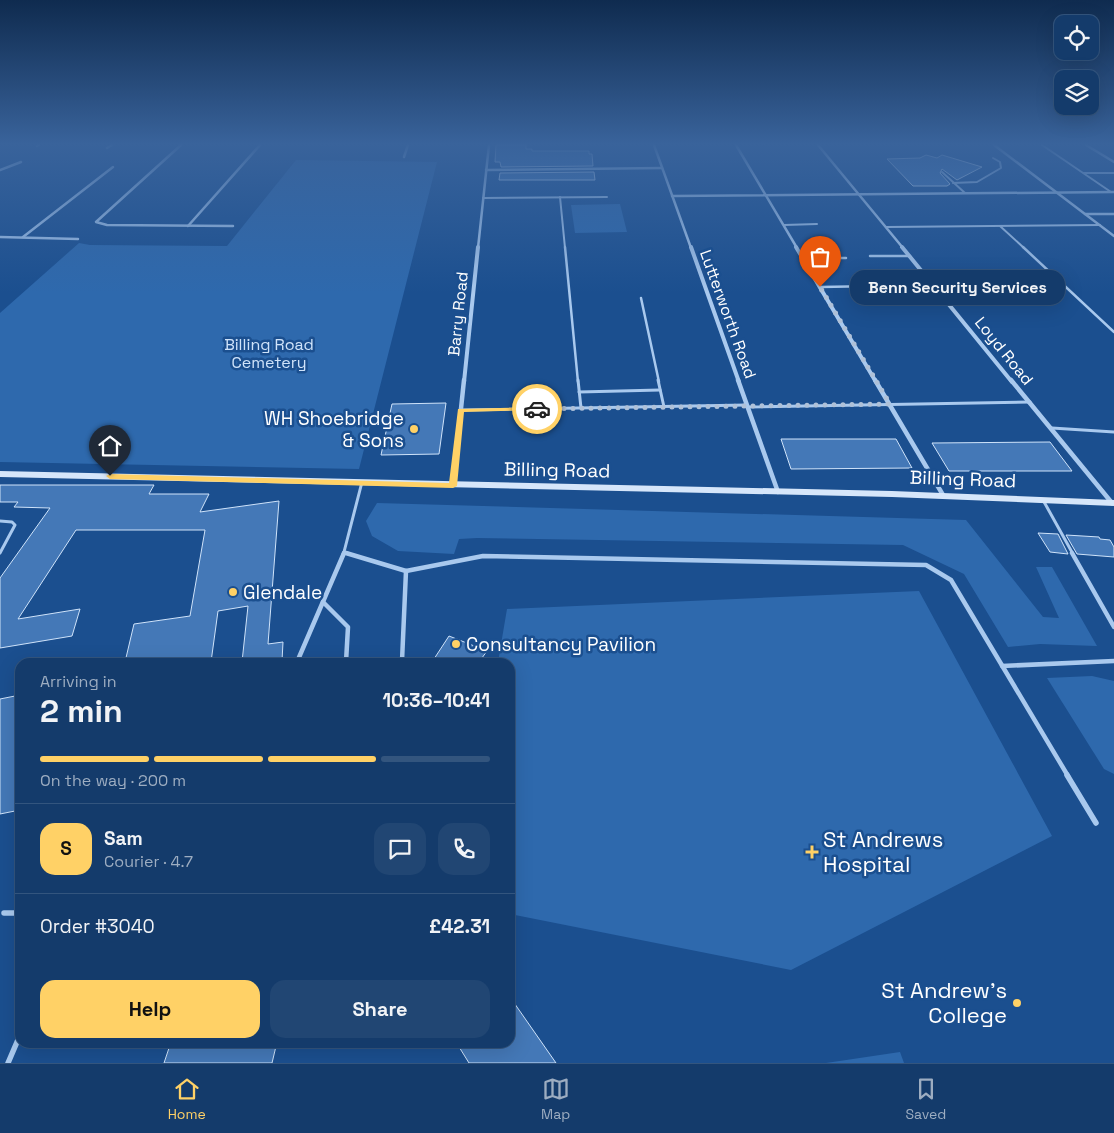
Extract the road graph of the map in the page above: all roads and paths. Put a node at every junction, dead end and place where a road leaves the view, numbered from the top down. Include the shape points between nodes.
1 (859, 194) edge
2 (78, 195) edge
3 (126, 195) edge
4 (216, 195) edge
5 (483, 195) edge
6 (831, 195) edge
7 (1059, 195) edge
8 (672, 196) joint
9 (766, 196) junction
10 (560, 197) junction
11 (607, 197) dead end
12 (483, 198) junction
13 (1085, 214) junction
14 (1114, 214) edge
15 (817, 224) dead end
16 (784, 225) junction
17 (1100, 225) junction
18 (188, 226) junction
19 (233, 226) dead end
20 (1000, 226) junction
21 (886, 227) junction
22 (1114, 236) edge
23 (0, 237) edge
24 (24, 237) junction
25 (78, 238) dead end
26 (870, 256) dead end
27 (910, 256) junction
28 (804, 258) junction
29 (846, 258) dead end
30 (934, 285) junction
31 (820, 287) junction
32 (641, 298) dead end
33 (1114, 332) edge
34 (660, 390) junction
35 (579, 392) junction
36 (1030, 402) junction
37 (890, 404) junction
38 (747, 406) junction
39 (664, 407) junction
40 (581, 408) junction
41 (461, 410) junction
42 (1052, 428) junction
43 (1114, 432) edge
44 (0, 474) edge
45 (362, 482) junction
46 (453, 486) junction
47 (778, 492) junction
48 (943, 496) junction
49 (1042, 499) junction
50 (1113, 504) edge
51 (0, 521) edge
52 (0, 552) edge
53 (344, 552) junction
54 (406, 571) junction
55 (323, 602) junction
56 (1114, 627) edge
57 (299, 658) edge
58 (346, 658) edge
59 (402, 658) edge
60 (1114, 662) edge
61 (1002, 666) junction
62 (1096, 823) dead end
63 (4, 913) dead end
64 (15, 913) edge
65 (15, 1047) edge
66 (8, 1063) edge

1 - 21 street, Loyd Road
2 - 24 street
3 - 18 street via 96,222 107,225
4 - 18 street
5 - 12 street, Barry Road
6 - 9 street
7 - 13 street
8 - 9 street
8 - 38 street, Lutterworth Road
9 - 16 street
10 - 11 lane
10 - 12 lane
10 - 35 lane
12 - 41 street, Barry Road
13 - 14 street
13 - 17 street
15 - 16 lane
16 - 28 street
17 - 20 lane
17 - 22 street
18 - 19 street
20 - 21 lane
20 - 33 lane
21 - 27 street, Loyd Road
23 - 24 street
24 - 25 street
26 - 27 lane
27 - 30 street, Loyd Road
28 - 29 lane
28 - 31 street
30 - 31 lane
30 - 36 street, Loyd Road
31 - 37 street
32 - 34 lane
34 - 35 lane
34 - 39 lane
35 - 40 lane
36 - 37 lane
36 - 42 street, Loyd Road
37 - 38 lane
37 - 48 street
38 - 39 lane
38 - 47 street, Lutterworth Road
39 - 40 lane
40 - 41 lane
41 - 46 street, Barry Road
42 - 43 lane
42 - 50 street, Loyd Road
44 - 45 street, Billing Road
45 - 46 street, Billing Road
45 - 53 lane
46 - 47 street, Billing Road
47 - 48 street, Billing Road
48 - 49 street, Billing Road
49 - 50 street, Billing Road
49 - 56 lane
51 - 52 lane via 15,525
53 - 54 lane
53 - 55 lane
54 - 59 lane
54 - 61 lane via 482,556 926,565 951,580
55 - 57 lane
55 - 58 lane via 348,627
60 - 61 lane
61 - 62 lane
63 - 64 lane
65 - 66 lane

